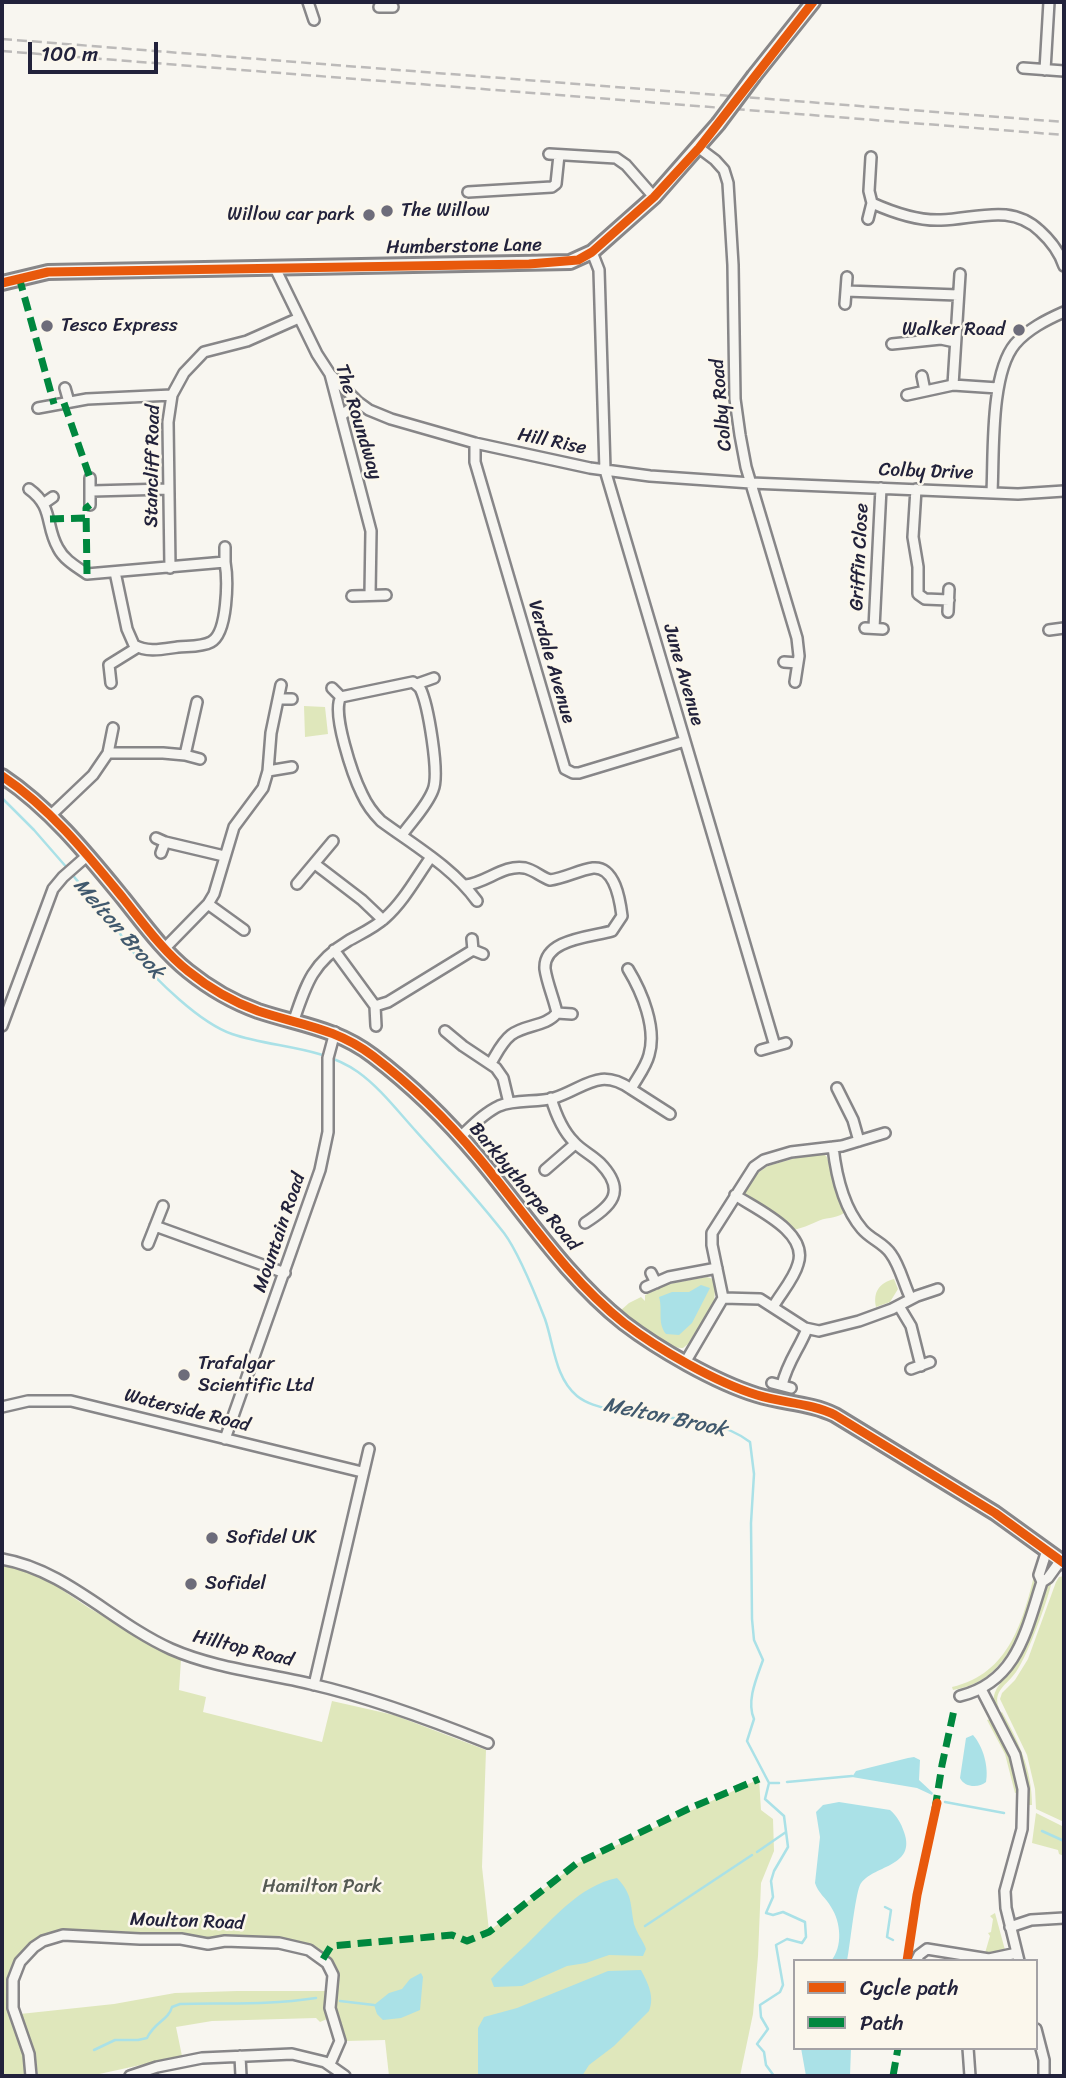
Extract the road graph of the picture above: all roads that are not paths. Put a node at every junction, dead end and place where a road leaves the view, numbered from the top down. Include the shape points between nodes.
1 (308, 2) edge
2 (813, 2) edge
3 (1049, 2) edge
4 (379, 8) dead end
5 (393, 8) edge
6 (314, 20) dead end
7 (1023, 68) dead end
8 (1045, 70) junction
9 (1064, 71) edge
10 (699, 148) junction
11 (871, 157) dead end
12 (870, 172) junction
13 (883, 172) dead end
14 (468, 192) dead end
15 (654, 197) junction
16 (872, 203) junction
17 (869, 219) dead end
18 (592, 252) junction
19 (1064, 266) edge
20 (275, 268) junction
21 (960, 274) dead end
22 (847, 277) dead end
23 (2, 283) edge
24 (846, 291) junction
25 (958, 295) junction
26 (845, 304) dead end
27 (1064, 312) edge
28 (299, 318) junction
29 (955, 342) junction
30 (892, 344) dead end
31 (330, 374) junction
32 (922, 376) dead end
33 (953, 385) junction
34 (65, 388) dead end
35 (998, 388) junction
36 (925, 391) junction
37 (173, 395) junction
38 (907, 395) dead end
39 (358, 401) junction
40 (69, 402) junction
41 (38, 408) dead end
42 (341, 416) junction
43 (475, 443) junction
44 (605, 470) junction
45 (90, 478) dead end
46 (751, 483) junction
47 (786, 484) joint
48 (881, 488) junction
49 (29, 489) dead end
50 (167, 489) junction
51 (916, 489) junction
52 (92, 491) junction
53 (1064, 491) edge
54 (992, 492) junction
55 (53, 497) dead end
56 (43, 503) junction
57 (90, 505) dead end
58 (225, 547) dead end
59 (225, 562) junction
60 (170, 568) junction
61 (115, 572) junction
62 (950, 589) dead end
63 (370, 595) junction
64 (386, 595) dead end
65 (352, 596) dead end
66 (949, 600) junction
67 (948, 612) dead end
68 (874, 628) dead end
69 (1064, 628) edge
70 (1049, 630) dead end
71 (138, 647) junction
72 (784, 662) dead end
73 (798, 663) junction
74 (434, 678) dead end
75 (794, 682) dead end
76 (111, 683) dead end
77 (417, 684) junction
78 (281, 685) dead end
79 (332, 688) dead end
80 (341, 697) junction
81 (278, 699) junction
82 (292, 699) dead end
83 (197, 702) dead end
84 (113, 728) dead end
85 (685, 741) junction
86 (108, 752) junction
87 (185, 755) junction
88 (200, 759) dead end
89 (292, 767) dead end
90 (268, 771) junction
91 (2, 776) edge
92 (50, 816) junction
93 (402, 835) junction
94 (333, 841) dead end
95 (161, 853) dead end
96 (88, 855) junction
97 (224, 856) junction
98 (430, 857) junction
99 (315, 864) junction
100 (297, 884) dead end
101 (466, 885) junction
102 (477, 901) dead end
103 (208, 904) junction
104 (383, 920) junction
105 (244, 930) dead end
106 (472, 940) dead end
107 (165, 948) junction
108 (334, 950) junction
109 (473, 950) junction
110 (483, 954) dead end
111 (628, 970) dead end
112 (375, 1006) junction
113 (556, 1013) junction
114 (572, 1014) dead end
115 (294, 1020) junction
116 (2, 1026) edge
117 (376, 1026) dead end
118 (445, 1031) dead end
119 (469, 1036) dead end
120 (332, 1038) junction
121 (786, 1043) dead end
122 (463, 1046) junction
123 (775, 1046) junction
124 (761, 1050) dead end
125 (491, 1063) junction
126 (837, 1088) dead end
127 (631, 1089) junction
128 (551, 1098) junction
129 (509, 1103) junction
130 (665, 1108) dead end
131 (885, 1133) dead end
132 (460, 1137) junction
133 (859, 1141) junction
134 (575, 1143) junction
135 (833, 1147) junction
136 (542, 1172) dead end
137 (735, 1195) junction
138 (163, 1206) dead end
139 (585, 1223) dead end
140 (155, 1226) junction
141 (148, 1244) dead end
142 (717, 1268) junction
143 (285, 1273) junction
144 (651, 1273) dead end
145 (656, 1283) junction
146 (646, 1287) dead end
147 (938, 1289) dead end
148 (723, 1298) junction
149 (911, 1299) junction
150 (899, 1306) junction
151 (773, 1307) junction
152 (807, 1329) junction
153 (686, 1361) junction
154 (921, 1366) dead end
155 (772, 1383) dead end
156 (2, 1407) edge
157 (225, 1439) junction
158 (369, 1449) dead end
159 (362, 1472) junction
160 (1047, 1550) junction
161 (2, 1559) edge
162 (1063, 1562) edge
163 (1042, 1582) junction
164 (314, 1685) junction
165 (981, 1689) junction
166 (960, 1696) dead end
167 (488, 1743) dead end
168 (1064, 1918) edge
169 (1010, 1927) junction
170 (1018, 1957) edge
171 (917, 1959) edge
172 (989, 1959) edge
173 (989, 1959) edge
174 (1038, 2037) edge
175 (968, 2050) edge
176 (240, 2056) junction
177 (330, 2064) junction
178 (31, 2076) edge
179 (132, 2076) edge
180 (241, 2076) edge
181 (345, 2076) edge
182 (970, 2076) edge
183 (1044, 2076) edge

1 - 6 street
2 - 10 street, Humberstone Lane, bridge
3 - 8 street
4 - 5 street
7 - 8 street
8 - 9 street
10 - 15 street, Humberstone Lane
10 - 46 street, Colby Road via 724,170 729,183 735,399
11 - 12 street
12 - 13 street
12 - 16 street
14 - 15 street via 552,187 556,184 554,155 616,158
15 - 18 street, Humberstone Lane
16 - 17 street
16 - 19 street via 929,220 1000,213 1018,216 1056,247
18 - 20 street, Humberstone Lane via 560,263
18 - 44 street, June Avenue via 598,270
20 - 23 street, Humberstone Lane via 48,272
20 - 28 street, The Roundway
21 - 25 street
22 - 24 street
24 - 25 street
24 - 26 street
25 - 29 street
27 - 35 street via 1039,323 1015,344
28 - 31 street, The Roundway
28 - 37 street, Stancliff Road via 247,341 204,352 184,373
29 - 30 street
29 - 33 street
31 - 39 street, Hill Rise
31 - 42 street, The Roundway
32 - 36 street
33 - 35 street
33 - 36 street
34 - 40 street
35 - 54 street
36 - 38 street
37 - 40 street
37 - 50 street, Stancliff Road
39 - 42 street
39 - 43 street, Hill Rise via 391,419
40 - 41 street
42 - 63 street, The Roundway via 371,531
43 - 44 street, Hill Rise
43 - 85 street, Verdale Avenue via 475,462 565,769 579,773
44 - 46 street, Hill Rise
44 - 85 street, June Avenue
45 - 52 street
46 - 47 street, Hill Rise
46 - 73 street, Colby Road via 797,638
47 - 48 street, Colby Drive
48 - 51 street, Colby Drive
48 - 68 street, Griffin Close
49 - 56 street
50 - 52 street
50 - 60 street, Stancliff Road
51 - 54 street, Colby Drive
51 - 66 street via 913,537 918,594 925,599
52 - 57 street
53 - 54 street, Colby Drive
55 - 56 street
56 - 61 street via 64,556 87,574
58 - 59 street
59 - 60 street
59 - 71 street via 226,598 216,639 149,650
60 - 61 street
61 - 71 street via 130,638
62 - 66 street
63 - 64 street
63 - 65 street
66 - 67 street
69 - 70 street
71 - 76 street via 109,665
72 - 73 street
73 - 75 street, Colby Road
74 - 77 street
77 - 80 street
77 - 93 street via 423,694 436,781
78 - 81 street
79 - 80 street
80 - 93 street via 337,711 361,792 381,821
81 - 82 street
81 - 90 street
83 - 87 street
84 - 86 street
85 - 123 street, June Avenue via 725,891
86 - 87 street
86 - 92 street via 93,775
87 - 88 street
89 - 90 street
90 - 97 street via 263,788 234,827
91 - 92 street, Barkbythorpe Road
92 - 96 street, Barkbythorpe Road
93 - 98 street
94 - 99 street
95 - 97 street via 160,840
96 - 107 street, Barkbythorpe Road
96 - 116 street via 53,889
97 - 103 street
98 - 101 street
98 - 104 street
99 - 100 street
99 - 104 street
101 - 102 street
101 - 113 street via 515,867 551,880 594,868 613,879 622,916 617,927 561,943 547,960 545,970
103 - 105 street
103 - 107 street
104 - 108 street
106 - 109 street
107 - 115 street, Barkbythorpe Road via 186,969 232,1000
108 - 112 street
108 - 115 street via 309,978
109 - 110 street
109 - 112 street
111 - 127 street via 650,1027 648,1059
112 - 117 street
113 - 114 street
113 - 125 street via 511,1034
115 - 120 street, Barkbythorpe Road
118 - 122 street
119 - 122 street
120 - 132 street, Barkbythorpe Road via 360,1047 396,1074
120 - 143 street, Mountain Road via 327,1143
121 - 123 street
122 - 125 street
123 - 124 street
125 - 129 street via 503,1079
126 - 133 street via 846,1096
127 - 128 street via 616,1080 600,1079
127 - 130 street
128 - 129 street
128 - 134 street via 560,1123
129 - 132 street via 488,1113
131 - 133 street
132 - 153 street, Barkbythorpe Road via 602,1303 631,1328
133 - 135 street
134 - 136 street
134 - 139 street via 599,1162 614,1188 611,1209
135 - 137 street via 799,1150 761,1161
135 - 149 street via 851,1213 893,1256
137 - 142 street via 712,1233
137 - 151 street via 791,1232 797,1242 799,1262
138 - 140 street
140 - 141 street
140 - 143 street
142 - 145 street
142 - 148 street
143 - 157 street, Mountain Road
144 - 145 street
145 - 146 street
147 - 149 street
148 - 151 street via 756,1298
148 - 153 street
149 - 150 street
150 - 152 street via 856,1322
150 - 154 street via 911,1326
151 - 152 street
152 - 155 street via 787,1365 786,1386
153 - 160 street, Barkbythorpe Road via 743,1390 830,1413
156 - 157 street, Waterside Road via 28,1401 71,1401
157 - 159 street, Waterside Road
158 - 159 street
159 - 164 street
160 - 162 street, Barkbythorpe Road
160 - 163 street via 1039,1575
161 - 164 street, Hilltop Road via 40,1572 171,1649
162 - 163 street
163 - 165 street via 1015,1655
164 - 167 street, Hilltop Road via 389,1706
165 - 166 street
165 - 169 street via 1015,1755 1024,1796 1022,1829 1005,1891
168 - 169 street via 1028,1920
169 - 170 street
170 - 172 street
171 - 173 street via 927,1949
174 - 183 street
175 - 182 street
176 - 177 street via 295,2054
176 - 179 street via 199,2059
176 - 180 street
177 - 178 street, Moulton Road via 340,2041 330,2008 333,1975 327,1963 309,1950 279,1943 208,1944 68,1935 34,1947 13,1978 13,2008 29,2054
177 - 181 street

